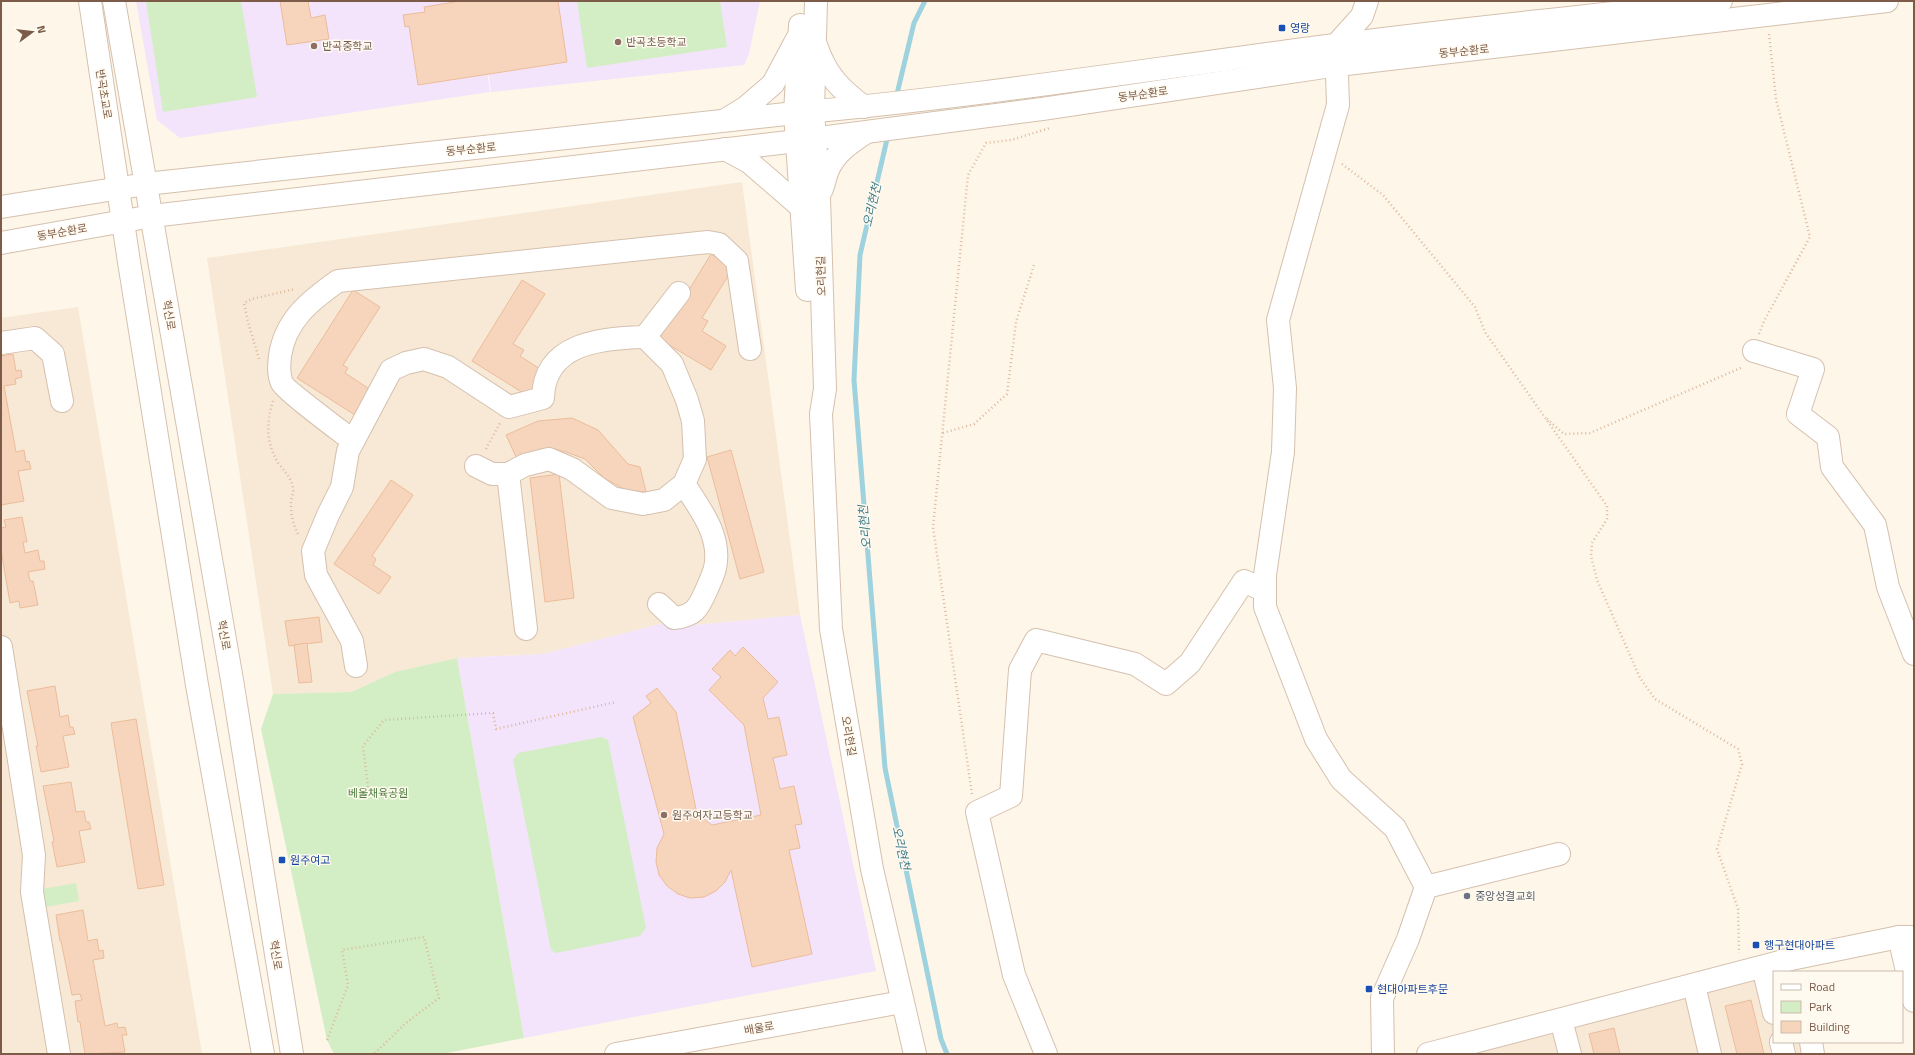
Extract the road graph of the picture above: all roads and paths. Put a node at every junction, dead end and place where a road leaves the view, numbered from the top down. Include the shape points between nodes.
1 (90, 1) edge
2 (114, 1) edge
3 (802, 1) edge
4 (816, 1) edge
5 (1366, 1) edge
6 (1721, 1) edge
7 (1887, 1) edge
8 (1768, 15) junction
9 (807, 36) junction
10 (1337, 55) junction
11 (864, 107) junction
12 (1048, 108) junction
13 (804, 112) junction
14 (722, 122) junction
15 (867, 132) junction
16 (806, 140) junction
17 (725, 149) junction
18 (1325, 152) junction
19 (146, 184) junction
20 (119, 188) junction
21 (810, 202) junction
22 (1, 207) edge
23 (152, 216) junction
24 (124, 221) junction
25 (1, 242) edge
26 (1034, 265) dead end
27 (679, 293) dead end
28 (313, 299) junction
29 (645, 337) junction
30 (1, 343) edge
31 (750, 349) dead end
32 (1754, 351) junction
33 (281, 379) junction
34 (62, 401) dead end
35 (509, 407) junction
36 (1543, 416) junction
37 (943, 433) junction
38 (353, 441) junction
39 (476, 466) joint
40 (508, 474) junction
41 (684, 484) junction
42 (313, 551) junction
43 (1265, 591) junction
44 (658, 604) dead end
45 (526, 629) dead end
46 (1, 647) edge
47 (1914, 654) edge
48 (356, 666) dead end
49 (232, 680) junction
50 (197, 685) junction
51 (616, 702) dead end
52 (369, 795) dead end
53 (977, 812) junction
54 (1559, 854) dead end
55 (1426, 887) junction
56 (1906, 937) edge
57 (1793, 966) edge
58 (1763, 967) junction
59 (1740, 973) junction
60 (1694, 985) junction
61 (1914, 1001) edge
62 (902, 1002) junction
63 (1773, 1009) edge
64 (1561, 1020) junction
65 (327, 1040) dead end
66 (1781, 1043) edge
67 (1811, 1043) edge
68 (58, 1054) edge
69 (263, 1054) edge
70 (292, 1054) edge
71 (374, 1054) edge
72 (616, 1054) edge
73 (915, 1054) edge
74 (1046, 1054) edge
75 (1383, 1054) edge
76 (1428, 1054) edge
77 (1570, 1054) edge
78 (1710, 1054) edge
79 (1784, 1054) edge
80 (1814, 1054) edge

1 - 20 street, 반곡초교로
2 - 19 street
3 - 9 street
4 - 9 street
5 - 10 street via 1362,16
6 - 10 street, 동부순환로
7 - 8 street, 동부순환로
8 - 10 street, 동부순환로
8 - 32 path via 1776,99 1810,237 1764,321
9 - 11 street via 823,64 847,94
9 - 13 street
9 - 14 street via 773,84 745,108
10 - 11 street, 동부순환로
10 - 12 street, 동부순환로
10 - 18 street via 1338,105
11 - 13 street, 동부순환로
12 - 15 street, 동부순환로
12 - 37 path via 1050,129 1011,140 986,143 968,175
13 - 14 street, 동부순환로
13 - 16 street, 오리현길
14 - 19 street, 동부순환로
15 - 16 street
15 - 21 street via 845,146 835,158
16 - 17 street
16 - 21 street, 오리현길
17 - 21 street
17 - 23 street
18 - 36 path via 1383,195 1475,308 1485,332
18 - 43 street via 1278,320 1285,388 1283,452
19 - 20 street, 동부순환로
19 - 23 street, 혁신로
20 - 22 street
20 - 24 street, 반곡초교로
21 - 62 street, 오리현길 via 815,393 821,414 831,629 872,869
23 - 24 street, 동부순환로
23 - 49 street, 혁신로
24 - 25 street, 동부순환로
24 - 50 street
26 - 37 path via 1016,322 1007,394 974,424
27 - 29 street
28 - 31 street via 338,281 708,242 719,244 738,261
28 - 33 street via 292,322 282,342 279,368
28 - 33 path via 302,289 252,299 244,303 258,356 270,374
29 - 35 street via 601,341 568,351 555,362 544,384 544,398
29 - 41 street via 672,364 693,421 695,459
30 - 34 street via 35,338 54,354
32 - 36 path via 1750,364 1590,433 1564,434
32 - 47 street via 1813,369 1798,414 1828,437 1832,467 1876,525 1888,587
33 - 38 street via 282,384
33 - 42 path via 268,428 272,449 290,477 293,489 290,505 295,528 304,546
35 - 38 street via 448,367 424,359 391,370
35 - 39 path
36 - 59 path via 1607,506 1607,520 1592,543 1591,556 1597,580 1640,678 1655,699 1738,749 1742,764 1717,849 1738,909
37 - 53 path via 934,527 969,781
38 - 42 street via 348,451 342,487
39 - 40 street via 492,474
40 - 41 street via 525,465 550,459 572,469 612,498 643,504 664,500
40 - 45 street
41 - 44 street via 708,520 716,546 715,568 700,606 686,617 674,618
42 - 48 street via 316,575 352,641
43 - 53 street via 1244,581 1190,663 1166,684 1135,664 1036,640 1020,670 1011,796
43 - 55 street via 1265,607 1316,739 1341,779 1396,828
46 - 68 street via 34,855 32,892
49 - 50 street
49 - 70 street, 혁신로
50 - 69 street
51 - 52 path via 496,729 493,713 384,720 363,746
53 - 74 street via 1014,975
54 - 55 street
55 - 75 street via 1408,940 1382,998
56 - 57 street
56 - 61 street
57 - 58 street
58 - 59 street
58 - 63 street
59 - 60 street
60 - 64 street
60 - 78 street
62 - 72 street, 배울로
62 - 73 street, 오리현길
64 - 76 street
64 - 77 street
65 - 71 path via 348,985 342,950 424,937 439,998 406,1023
66 - 79 street
67 - 80 street

